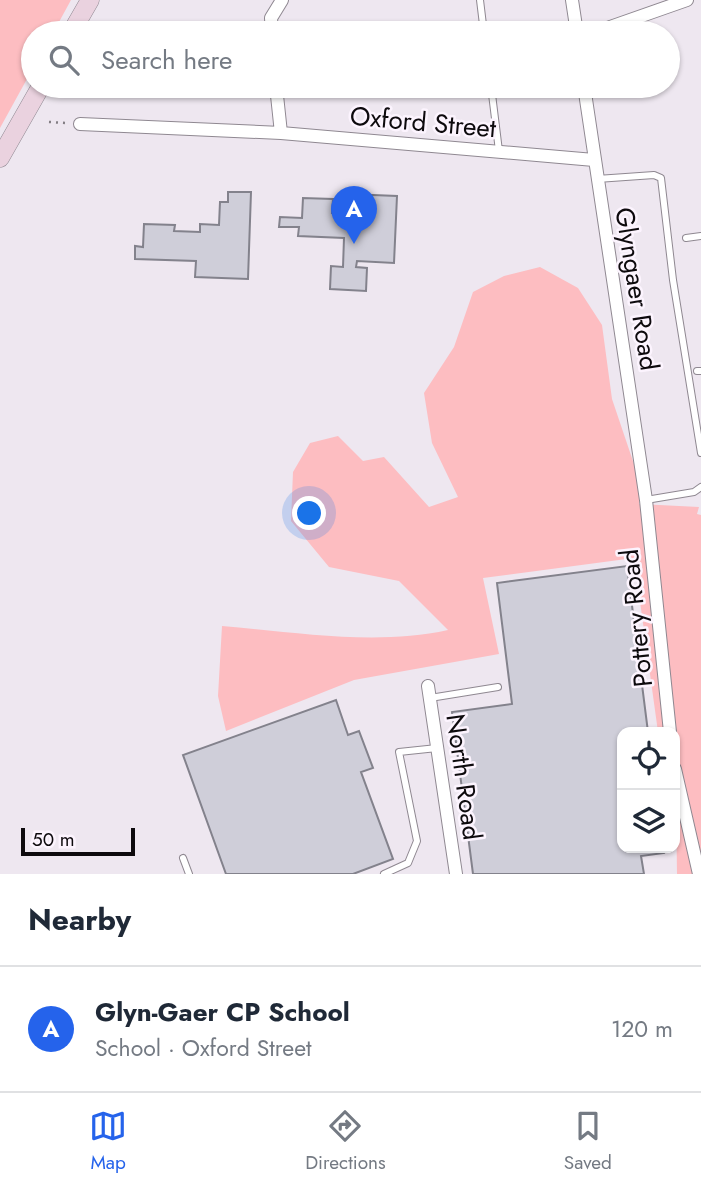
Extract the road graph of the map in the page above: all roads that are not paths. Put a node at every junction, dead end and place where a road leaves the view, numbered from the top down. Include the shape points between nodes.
1 (90, 0) edge
2 (282, 0) edge
3 (480, 0) edge
4 (572, 0) edge
5 (687, 0) edge
6 (78, 21) edge
7 (271, 21) edge
8 (483, 21) edge
9 (575, 21) edge
10 (627, 21) edge
11 (34, 98) edge
12 (277, 98) edge
13 (492, 98) edge
14 (586, 98) edge
15 (80, 124) road end
16 (281, 133) junction
17 (499, 151) junction
18 (0, 158) edge
19 (594, 160) junction
20 (597, 179) junction
21 (701, 236) edge
22 (686, 238) dead end
23 (701, 453) edge
24 (701, 487) edge
25 (646, 500) junction
26 (498, 687) dead end
27 (429, 692) joint
28 (669, 727) edge
29 (437, 748) junction
30 (680, 790) edge
31 (183, 858) dead end
32 (189, 874) edge
33 (384, 874) edge
34 (456, 874) edge
35 (699, 874) edge

1 - 6 main road
2 - 7 street
3 - 8 lane
4 - 9 street
5 - 10 street
11 - 18 main road
12 - 16 street
13 - 17 lane
14 - 19 street, Glyngaer Road
15 - 16 street, Oxford Street
16 - 17 street, Oxford Street
17 - 19 street, Oxford Street
19 - 20 street, Glyngaer Road
20 - 23 lane via 654,175 661,179
20 - 25 street, Glyngaer Road
21 - 22 lane
24 - 25 lane
25 - 28 street, Pottery Road
26 - 27 lane
27 - 29 street, North Road
29 - 33 lane via 400,752 416,841 408,863
29 - 34 street, North Road
30 - 35 street
31 - 32 lane

